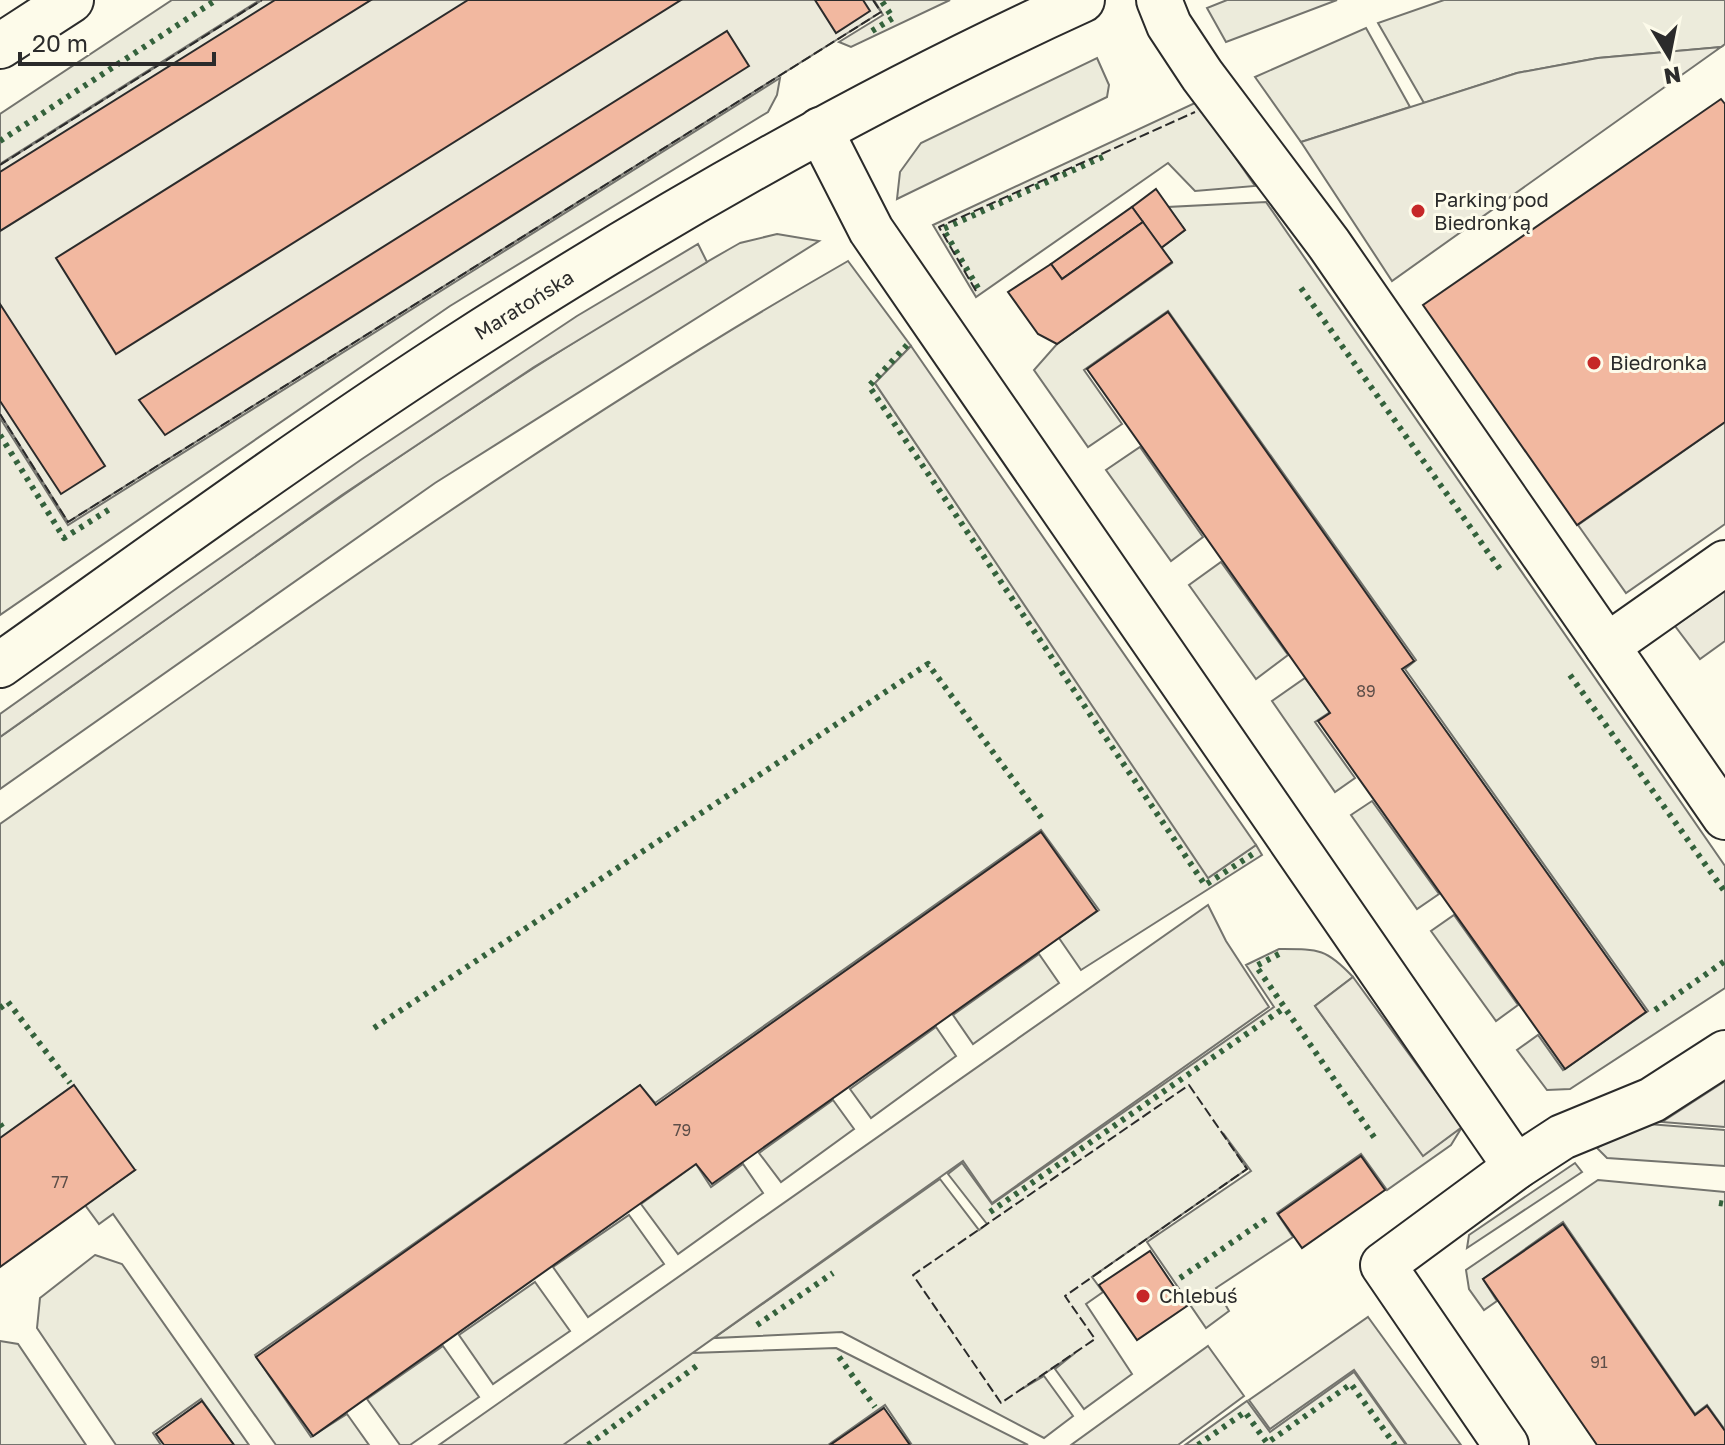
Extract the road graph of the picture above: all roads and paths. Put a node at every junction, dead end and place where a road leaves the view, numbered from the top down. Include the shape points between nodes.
1 (71, 0) edge
2 (1082, 0) edge
3 (1159, 0) edge
4 (0, 46) edge
5 (820, 130) junction
6 (1725, 563) edge
7 (1607, 646) junction
8 (0, 665) edge
9 (1725, 817) edge
10 (1725, 1053) edge
11 (1516, 1167) junction
12 (1506, 1445) edge

1 - 4 street
2 - 5 street, Maratońska
3 - 7 street via 1202,75 1329,244
5 - 8 street, Maratońska via 694,201 444,356
5 - 11 street via 871,230
6 - 7 street
7 - 9 street
10 - 11 street via 1652,1100 1562,1137
11 - 12 street via 1383,1265

